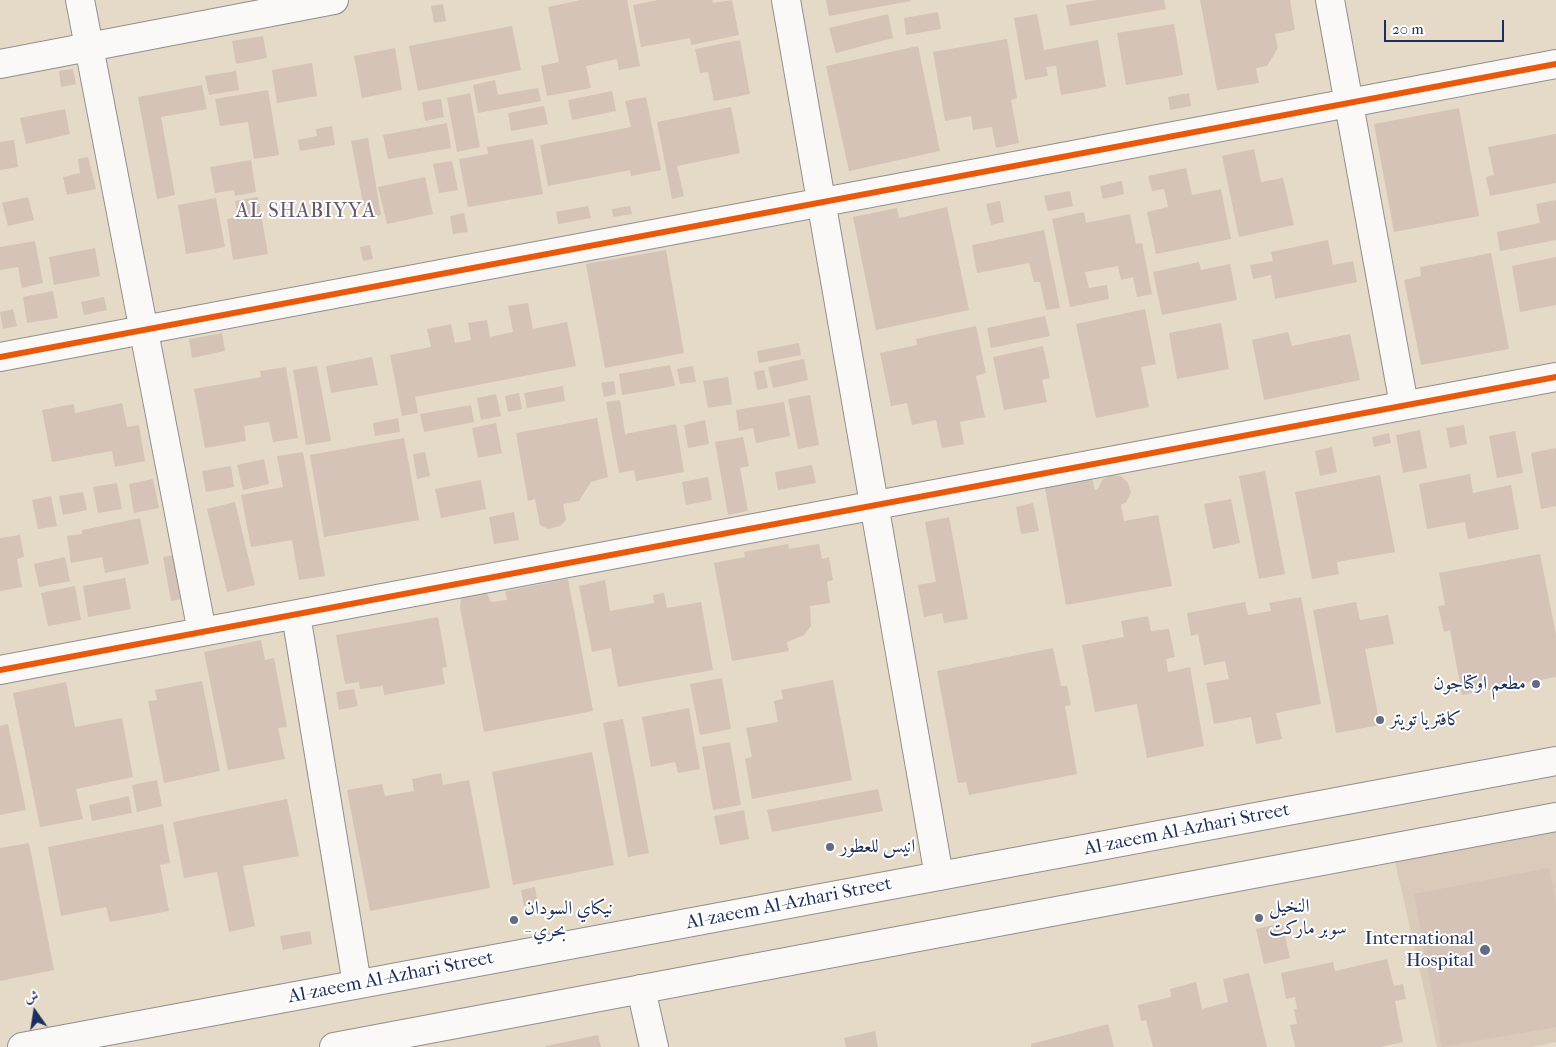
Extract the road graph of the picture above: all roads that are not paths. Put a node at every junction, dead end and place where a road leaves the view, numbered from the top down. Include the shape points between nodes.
1 (80, 0) edge
2 (334, 0) edge
3 (786, 0) edge
4 (1330, 0) edge
5 (89, 47) junction
6 (0, 64) edge
7 (1556, 64) edge
8 (1349, 103) junction
9 (821, 202) junction
10 (144, 330) junction
11 (0, 357) edge
12 (1556, 377) edge
13 (1404, 405) junction
14 (875, 506) junction
15 (296, 615) junction
16 (202, 632) junction
17 (0, 670) edge
18 (1556, 761) edge
19 (1556, 817) edge
20 (940, 876) junction
21 (357, 984) junction
22 (641, 989) junction
23 (22, 1047) edge
24 (334, 1047) edge
25 (654, 1047) edge

1 - 5 street
2 - 5 street
3 - 9 street
4 - 8 street
5 - 6 street
5 - 10 street
7 - 8 street
8 - 9 street
8 - 13 street
9 - 10 street
9 - 14 street
10 - 11 street
10 - 16 street
12 - 13 street
13 - 14 street
14 - 15 street
14 - 20 street
15 - 16 street
15 - 21 street
16 - 17 street
18 - 20 street, Al-zaeem Al-Azhari Street
19 - 22 street
20 - 21 street, Al-zaeem Al-Azhari Street
21 - 23 street, Al-zaeem Al-Azhari Street
22 - 24 street
22 - 25 street

